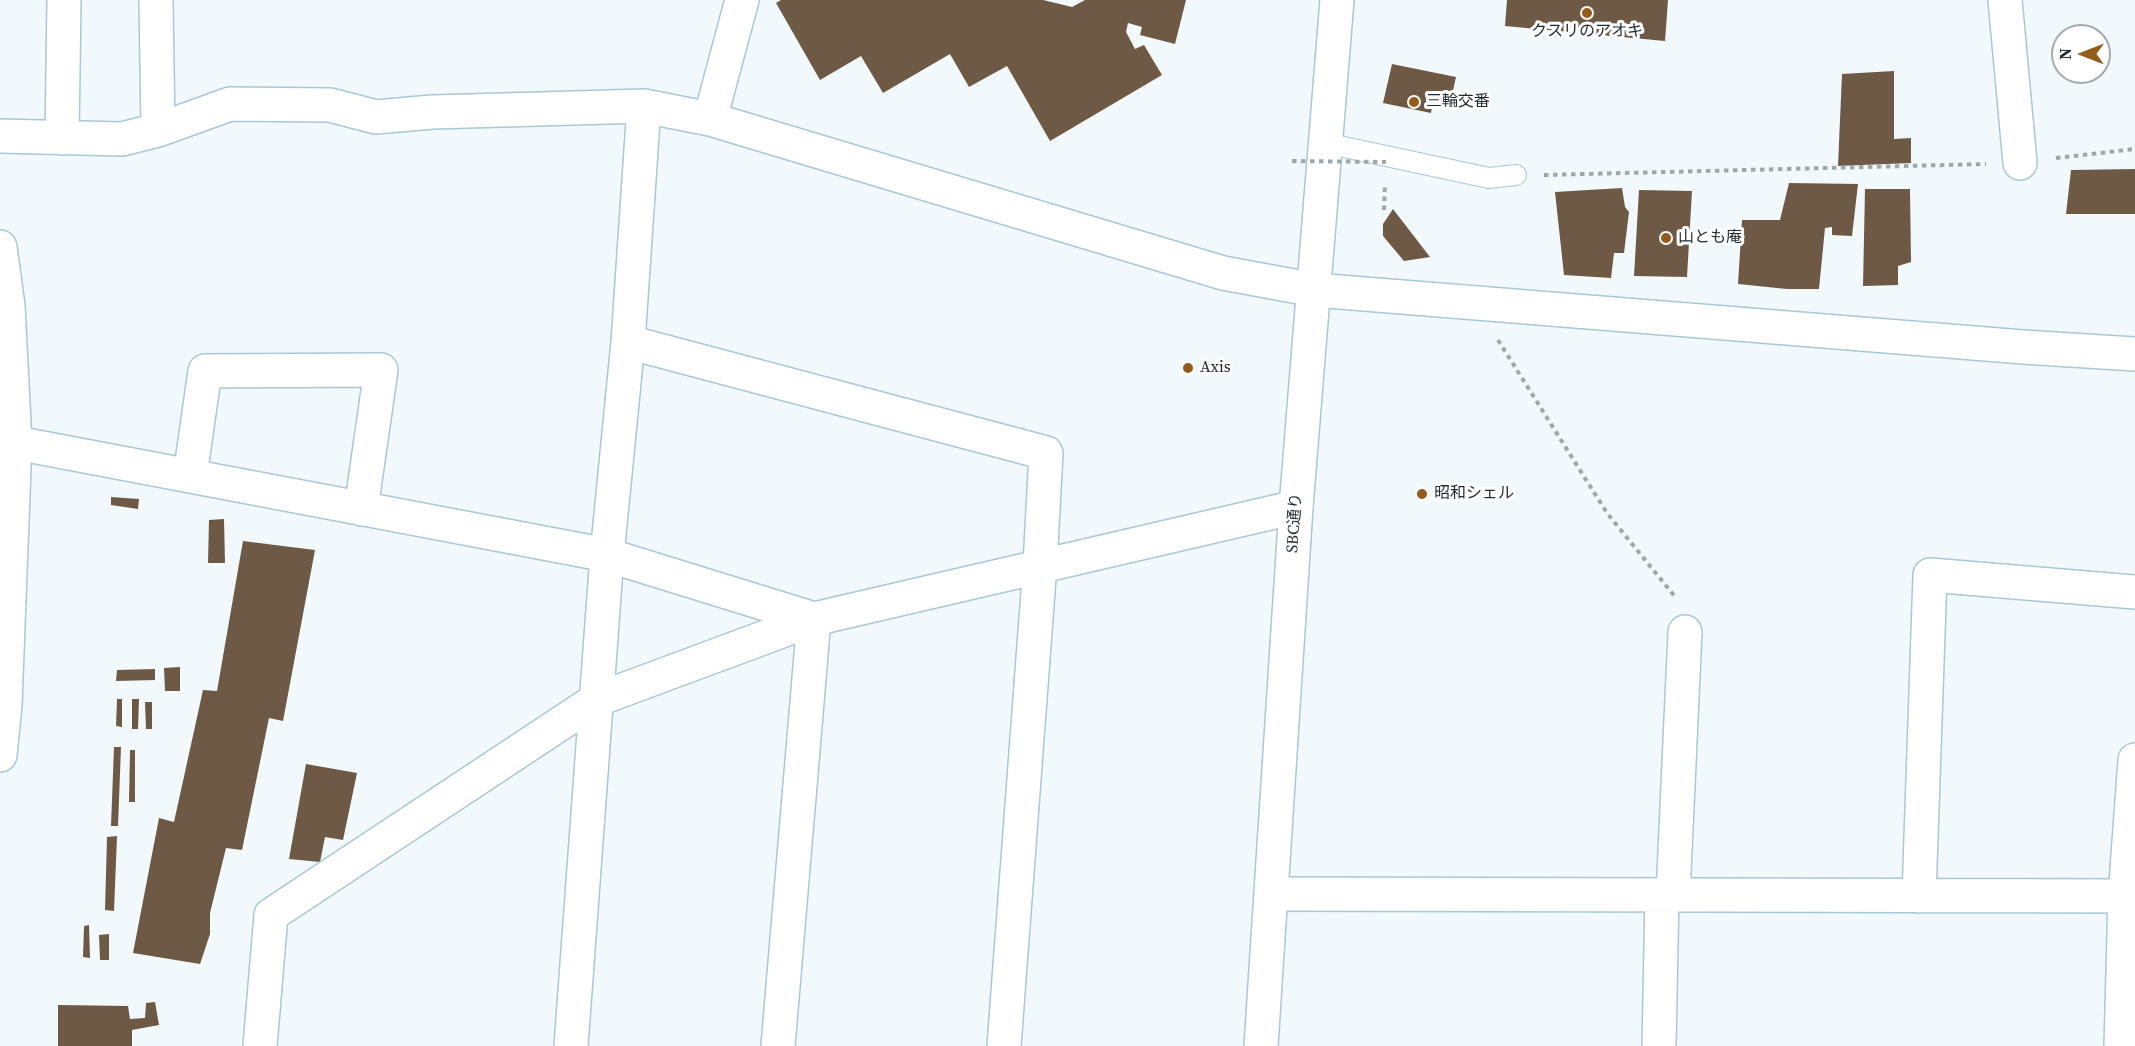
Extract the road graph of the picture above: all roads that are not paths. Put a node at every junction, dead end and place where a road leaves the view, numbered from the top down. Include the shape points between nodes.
1 (64, 0) edge
2 (156, 0) edge
3 (742, 0) edge
4 (1337, 0) edge
5 (2005, 0) edge
6 (644, 106) junction
7 (710, 119) junction
8 (158, 129) junction
9 (0, 136) edge
10 (62, 138) junction
11 (1325, 142) junction
12 (2020, 163) road end
13 (1516, 175) road end
14 (0, 247) edge
15 (1315, 290) junction
16 (628, 342) junction
17 (2135, 354) edge
18 (7, 442) edge
19 (190, 476) junction
20 (1296, 507) junction
21 (362, 509) junction
22 (607, 555) junction
23 (1040, 565) junction
24 (2135, 591) edge
25 (814, 619) junction
26 (1685, 632) road end
27 (596, 700) junction
28 (3, 704) edge
29 (0, 754) edge
30 (2135, 760) edge
31 (2132, 855) edge
32 (1272, 894) junction
33 (1668, 896) junction
34 (1919, 896) junction
35 (2130, 896) edge
36 (260, 1046) edge
37 (571, 1046) edge
38 (778, 1046) edge
39 (1004, 1046) edge
40 (1261, 1046) edge
41 (1659, 1046) edge
42 (2121, 1046) edge

1 - 10 street
2 - 8 street
3 - 7 street
4 - 11 street, SBC通り
5 - 12 street
6 - 7 street
6 - 8 street via 376,117 330,105 230,104
6 - 16 street
7 - 15 street via 1223,273
8 - 10 street via 122,139
9 - 10 street
11 - 13 lane via 1488,178
11 - 15 street, SBC通り
14 - 18 street via 8,306
15 - 17 street
15 - 20 street, SBC通り
16 - 22 street
16 - 23 street via 1046,453
18 - 19 street
18 - 28 street
19 - 21 street
19 - 21 street via 205,371 381,370
20 - 23 street
20 - 32 street, SBC通り
21 - 22 street
22 - 25 street
22 - 27 street
23 - 25 street
23 - 39 street
24 - 34 street via 1930,575
25 - 27 street
25 - 38 street
26 - 33 street
27 - 36 street via 271,915
27 - 37 street
28 - 29 street
30 - 31 street
31 - 35 street
32 - 33 street
32 - 40 street, SBC通り
33 - 34 street
33 - 41 street
34 - 35 street
35 - 42 street

